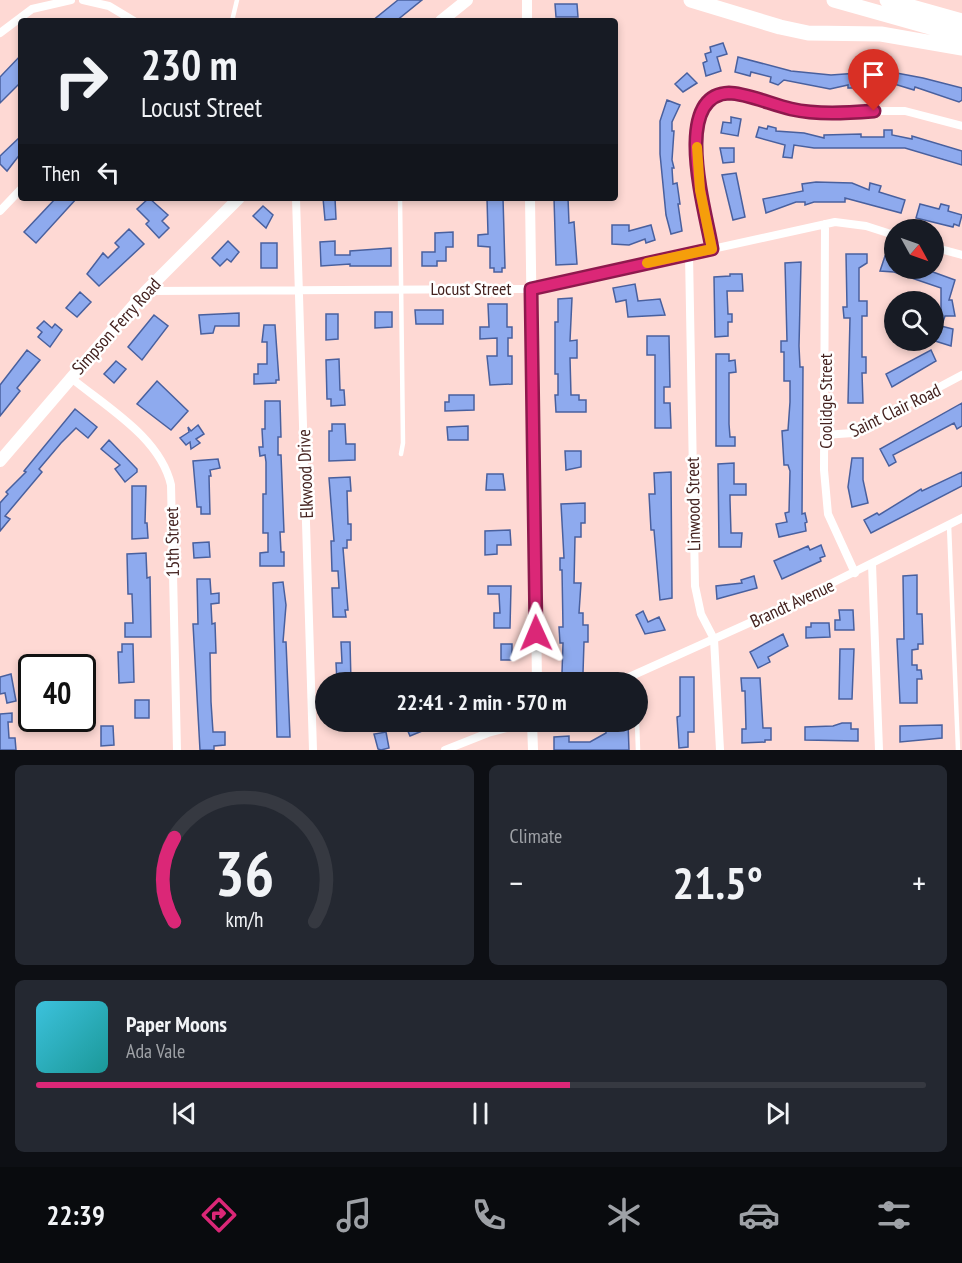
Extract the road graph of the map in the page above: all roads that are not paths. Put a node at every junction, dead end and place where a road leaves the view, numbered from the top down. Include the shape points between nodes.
1 (71, 0) edge
2 (83, 0) edge
3 (237, 0) edge
4 (467, 0) edge
5 (527, 0) edge
6 (691, 0) edge
7 (834, 0) edge
8 (887, 0) edge
9 (925, 0) edge
10 (962, 14) edge
11 (20, 18) edge
12 (129, 18) edge
13 (233, 18) edge
14 (445, 18) edge
15 (527, 18) edge
16 (18, 20) edge
17 (962, 21) edge
18 (0, 33) edge
19 (962, 36) edge
20 (962, 48) edge
21 (962, 126) edge
22 (18, 192) edge
23 (236, 201) edge
24 (296, 201) edge
25 (400, 201) edge
26 (530, 201) edge
27 (0, 212) edge
28 (825, 224) junction
29 (884, 232) edge
30 (712, 249) junction
31 (944, 250) edge
32 (689, 254) junction
33 (962, 255) edge
34 (401, 288) junction
35 (300, 289) junction
36 (531, 289) junction
37 (146, 291) junction
38 (962, 375) edge
39 (70, 377) junction
40 (824, 435) junction
41 (401, 454) dead end
42 (0, 461) edge
43 (962, 518) edge
44 (949, 525) junction
45 (872, 564) junction
46 (855, 573) junction
47 (714, 639) junction
48 (537, 672) edge
49 (648, 673) edge
50 (491, 732) edge
51 (531, 732) edge
52 (637, 732) edge
53 (177, 750) edge
54 (313, 750) edge
55 (445, 750) edge
56 (532, 750) edge
57 (638, 750) edge
58 (720, 750) edge
59 (879, 750) edge
60 (958, 750) edge

1 - 11 street via 32,9
2 - 12 street via 109,6
3 - 13 lane
4 - 14 main road
5 - 15 street
6 - 20 highway via 808,33 881,34
7 - 19 highway
8 - 17 highway
9 - 10 highway
16 - 18 street
21 - 30 street via 905,111 805,111 730,93 715,97 702,108 697,124 700,190
22 - 27 street
23 - 37 main road, Simpson Ferry Road
24 - 35 street, Elkwood Drive
25 - 34 lane
26 - 36 street
28 - 29 street, Locust Street via 850,222
28 - 30 street, Locust Street
28 - 40 street, Coolidge Street
30 - 32 street, Locust Street
31 - 33 street
32 - 36 street, Locust Street
32 - 47 street, Linwood Street via 695,586 701,614
34 - 35 street, Locust Street
34 - 36 street, Locust Street
34 - 41 lane
35 - 37 street, Locust Street
35 - 54 street, Elkwood Drive
36 - 48 street
37 - 39 main road, Simpson Ferry Road
38 - 40 street, Saint Clair Road via 853,433
39 - 42 main road, Simpson Ferry Road
39 - 53 street, 15th Street via 134,429 159,455 168,472
40 - 46 street, Coolidge Street via 828,514
43 - 44 street, Brandt Avenue
44 - 45 street, Brandt Avenue
44 - 60 lane
45 - 46 street, Brandt Avenue
45 - 59 street
46 - 47 street, Brandt Avenue
47 - 49 street, Brandt Avenue
47 - 58 street, Linwood Street
50 - 55 street
51 - 56 street
52 - 57 lane

